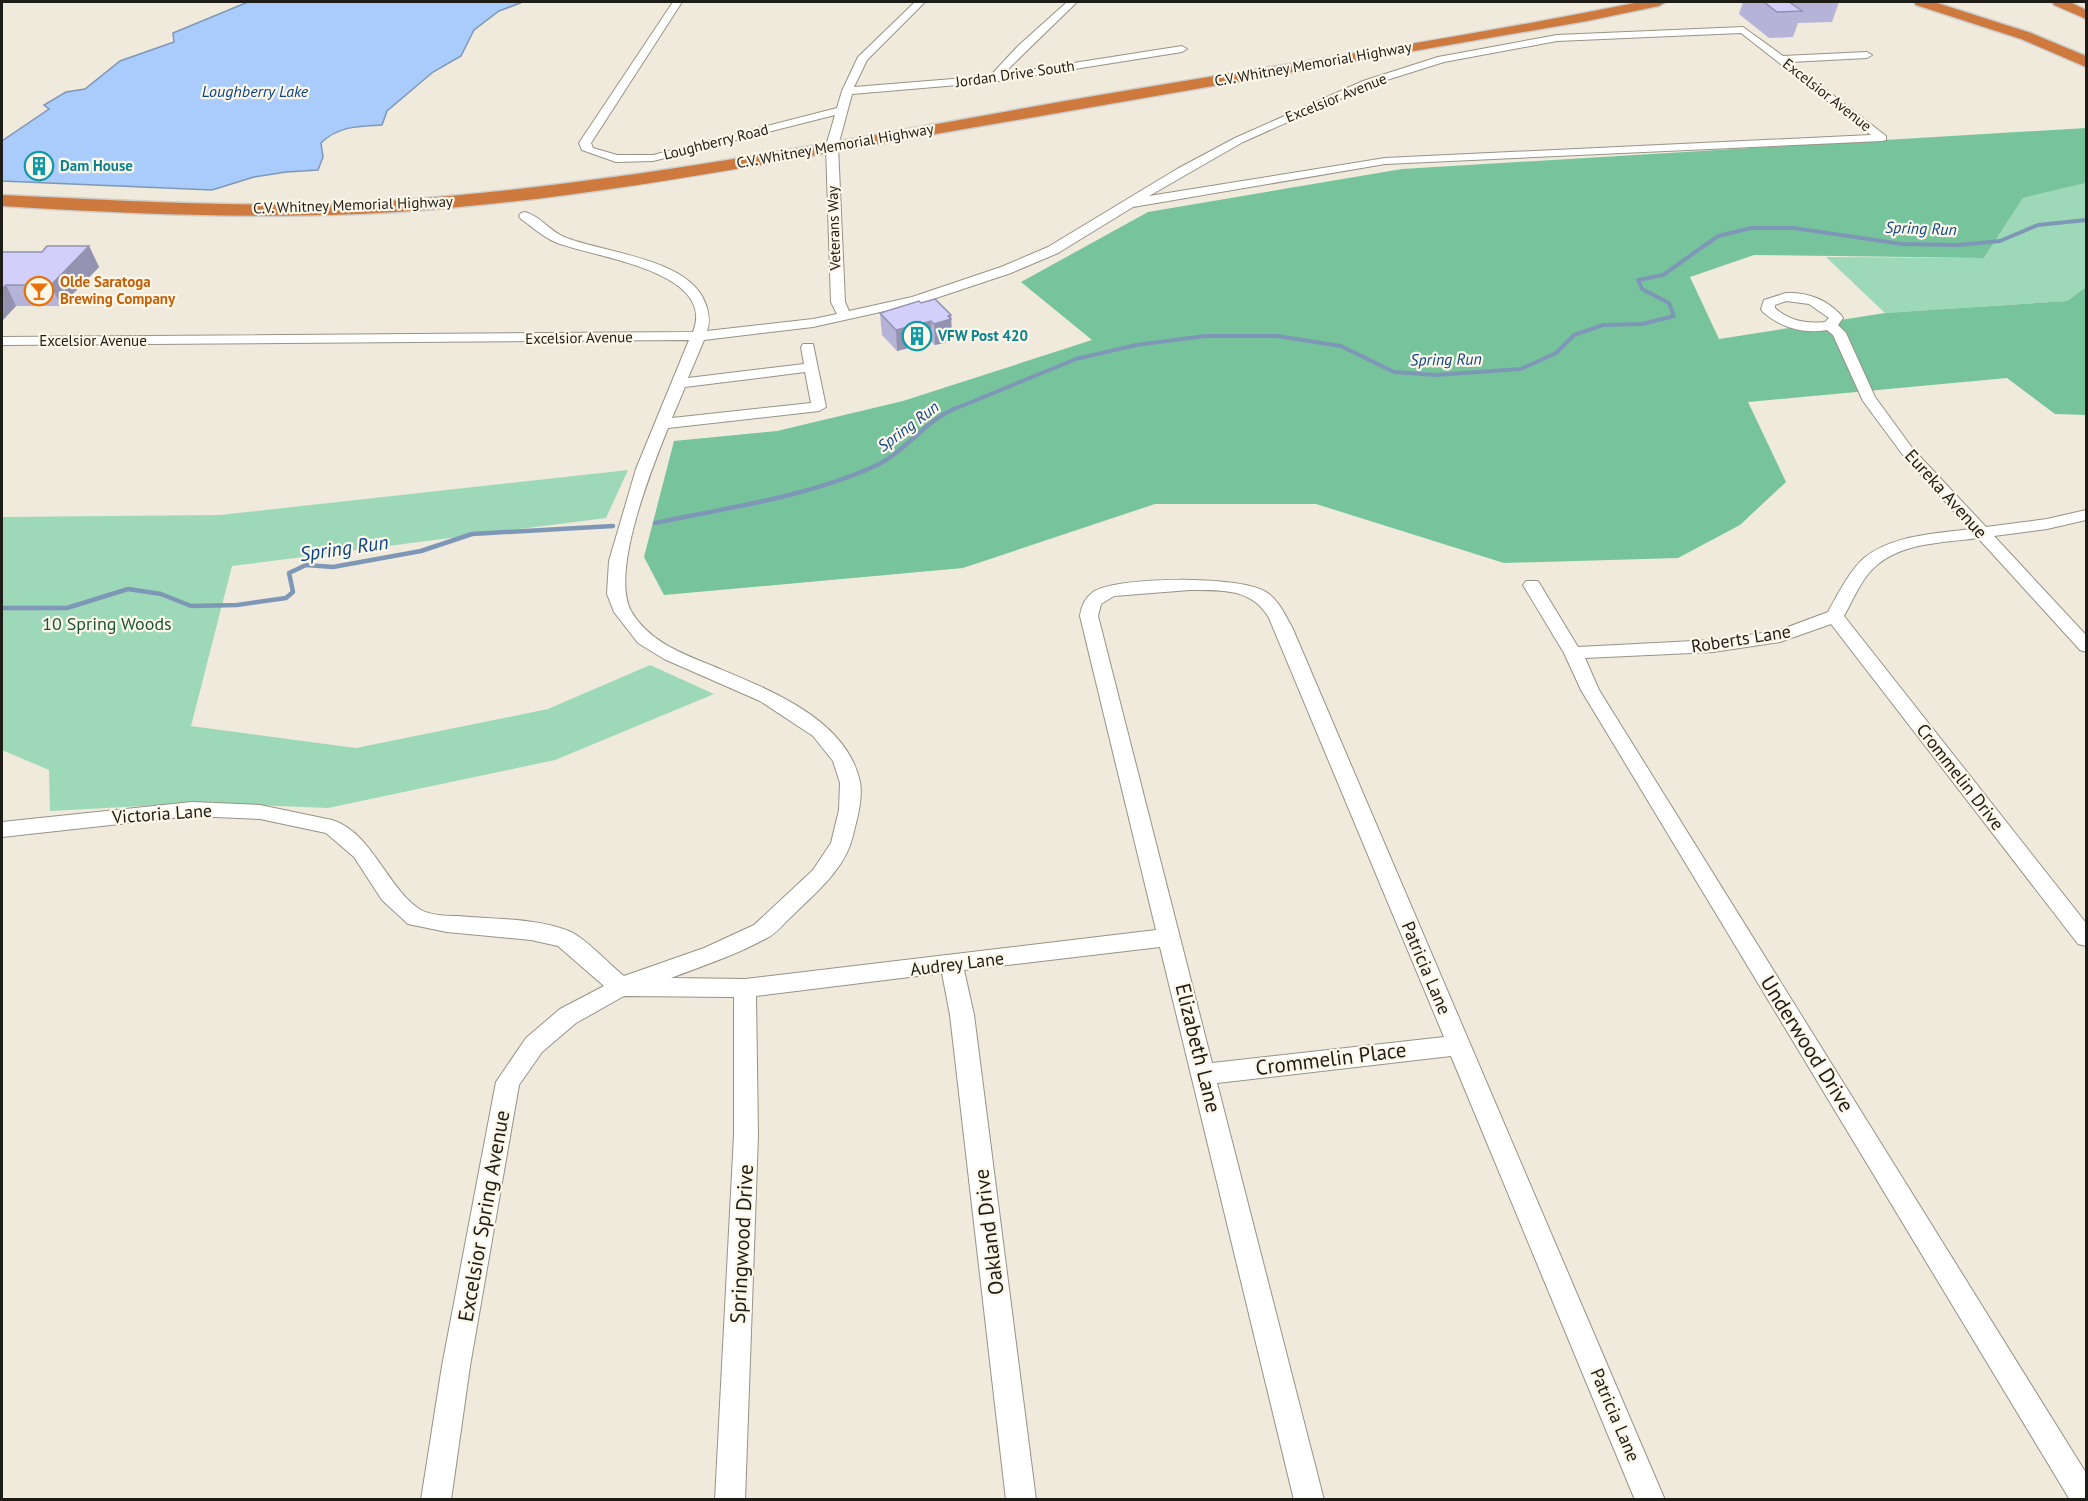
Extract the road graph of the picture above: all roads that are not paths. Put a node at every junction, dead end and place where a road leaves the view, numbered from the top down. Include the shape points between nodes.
1 (677, 2) edge
2 (920, 2) edge
3 (1072, 2) edge
4 (1629, 2) edge
5 (1659, 2) edge
6 (1921, 2) edge
7 (2059, 2) edge
8 (1557, 6) dead end
9 (1985, 7) dead end
10 (2086, 15) edge
11 (1419, 38) junction
12 (1182, 49) dead end
13 (1867, 55) dead end
14 (2086, 57) edge
15 (1781, 59) junction
16 (2086, 62) edge
17 (993, 79) junction
18 (847, 91) junction
19 (842, 110) junction
20 (834, 142) junction
21 (2, 191) edge
22 (2, 201) edge
23 (1132, 203) junction
24 (525, 216) dead end
25 (845, 316) junction
26 (1835, 329) dead end
27 (699, 336) junction
28 (2, 341) edge
29 (808, 347) dead end
30 (812, 367) junction
31 (680, 382) junction
32 (662, 424) junction
33 (2086, 515) edge
34 (1981, 533) junction
35 (1532, 585) dead end
36 (1095, 598) joint
37 (1835, 616) junction
38 (2086, 646) edge
39 (1573, 652) junction
40 (2, 829) edge
41 (1169, 937) junction
42 (2086, 938) edge
43 (952, 965) junction
44 (621, 987) junction
45 (745, 988) junction
46 (1458, 1045) junction
47 (1205, 1074) junction
48 (2086, 1499) edge
49 (436, 1500) edge
50 (730, 1500) edge
51 (1021, 1500) edge
52 (1309, 1500) edge
53 (1650, 1500) edge

1 - 19 street, Loughberry Road via 599,118 585,143 588,150 616,159 653,158
2 - 18 street, Veterans Way via 862,59
3 - 17 street
4 - 11 highway, C.V. Whitney Memorial Highway
5 - 20 highway, C.V. Whitney Memorial Highway via 1577,19
6 - 16 highway via 2015,32
7 - 10 highway
8 - 11 highway
9 - 14 highway
11 - 20 highway, C.V. Whitney Memorial Highway
12 - 17 street, Jordan Drive South
13 - 15 street
15 - 23 street, Excelsior Avenue via 1743,30 1557,38 1442,58 1314,104 1239,140
15 - 23 street, Excelsior Avenue via 1882,138 1384,161
17 - 18 street, Jordan Drive South
18 - 19 street, Veterans Way
19 - 20 street, Veterans Way
20 - 21 highway, C.V. Whitney Memorial Highway via 590,179 447,194 270,201
20 - 22 highway, C.V. Whitney Memorial Highway via 592,186 394,206 239,210
20 - 25 street, Veterans Way via 838,302
23 - 25 street, Excelsior Avenue via 1053,250 1006,270 916,300
24 - 27 street via 558,239 654,268 685,283 696,294 701,310 703,324
25 - 27 street, Excelsior Avenue
26 - 34 street, Eureka Avenue via 1868,398 1886,425
27 - 28 street, Excelsior Avenue
27 - 31 street, Excelsior Spring Avenue
29 - 30 street
30 - 31 street
30 - 32 street via 819,407
31 - 32 street, Excelsior Spring Avenue
32 - 44 street, Excelsior Spring Avenue via 644,469 617,561 616,594 623,612 644,639 670,655 767,696 820,731 842,759 850,783 849,810 841,844 820,876 762,931
33 - 34 street
34 - 37 street via 1921,539 1890,549 1870,562
34 - 38 street, Eureka Avenue
35 - 39 street, Underwood Drive
36 - 41 street, Elizabeth Lane via 1089,616
36 - 46 street, Patricia Lane via 1113,591 1228,585 1259,595 1271,606
37 - 39 street, Roberts Lane via 1780,636 1713,646
37 - 42 street, Crommelin Drive
39 - 48 street, Underwood Drive via 1596,700
40 - 44 street, Victoria Lane via 192,809 260,812 332,827 361,852 390,894 416,918 531,931 565,939
41 - 43 street, Audrey Lane
41 - 47 street, Elizabeth Lane
43 - 45 street, Audrey Lane
43 - 51 street, Oakland Drive via 962,1015
44 - 45 street, Excelsior Spring Avenue
44 - 49 street, Excelsior Spring Avenue via 568,1016 534,1045 508,1082 456,1366
45 - 50 street, Springwood Drive via 746,1135
46 - 47 street, Crommelin Place
46 - 53 street, Patricia Lane
47 - 52 street, Elizabeth Lane

